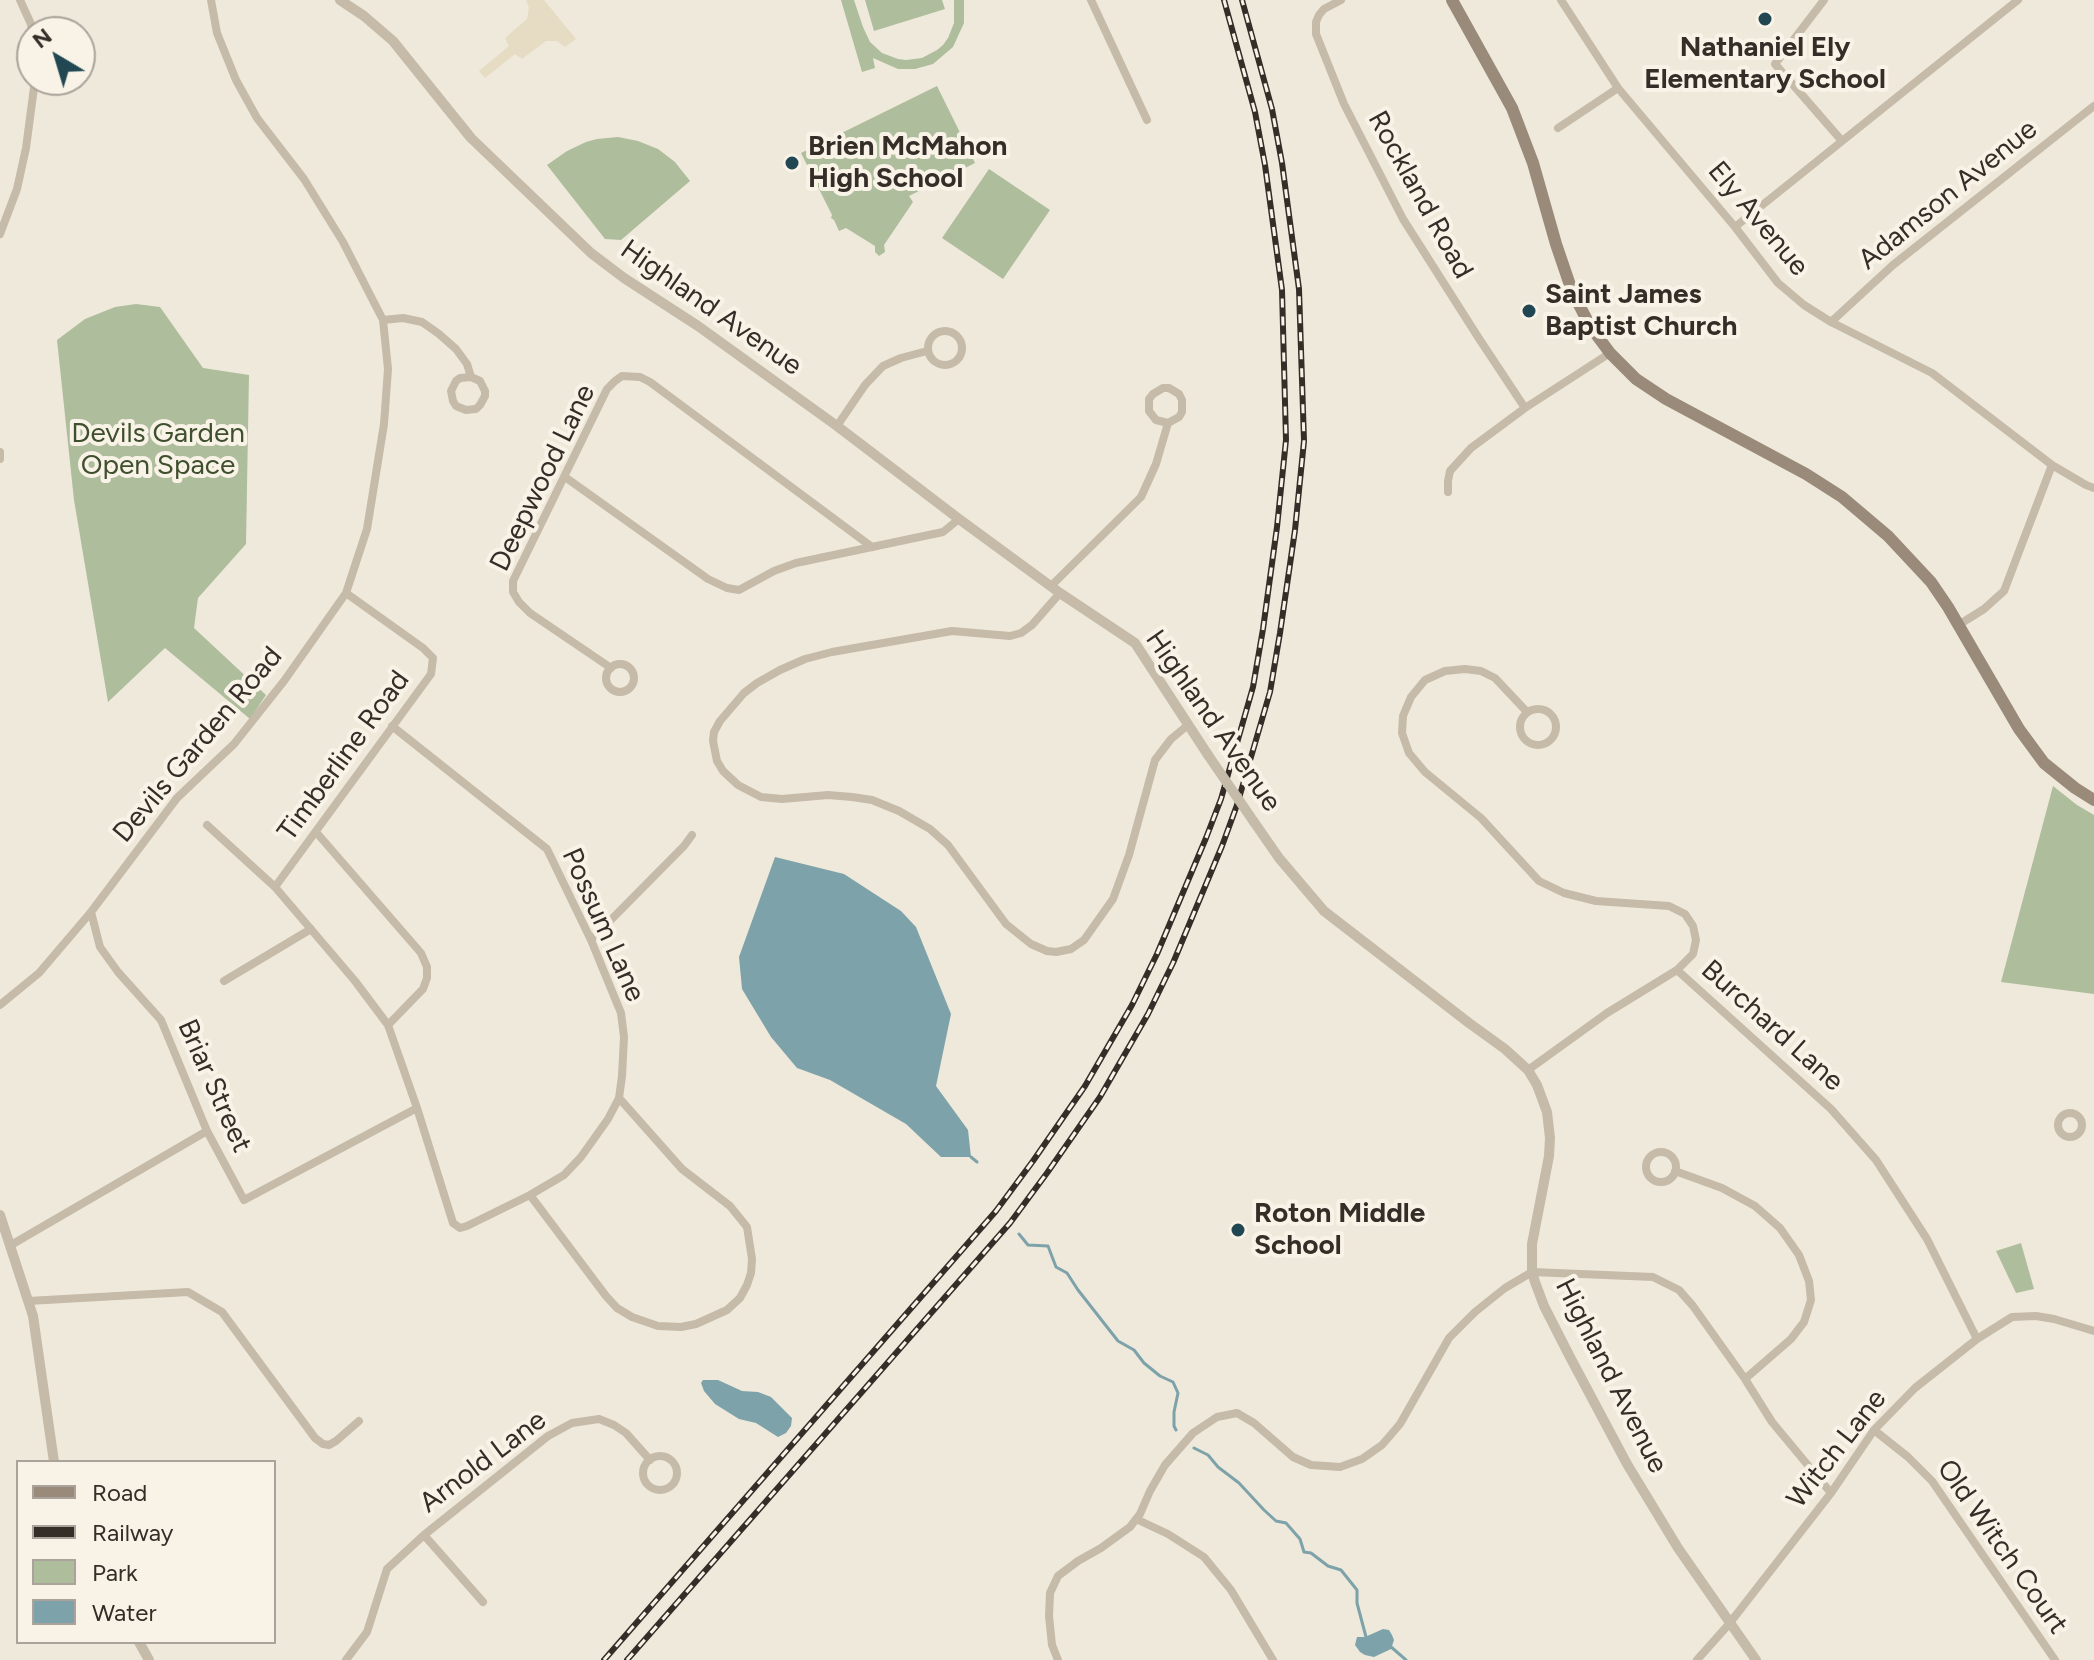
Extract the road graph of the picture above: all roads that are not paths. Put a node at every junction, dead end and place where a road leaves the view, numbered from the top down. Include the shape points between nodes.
1 (211, 0) edge
2 (340, 0) edge
3 (1091, 0) edge
4 (1341, 0) edge
5 (1452, 0) edge
6 (1561, 0) edge
7 (1824, 0) edge
8 (2018, 0) edge
9 (1618, 88) junction
10 (33, 96) edge
11 (2094, 106) edge
12 (1147, 120) dead end
13 (1558, 128) dead end
14 (1842, 141) junction
15 (1735, 227) junction
16 (0, 234) edge
17 (383, 320) junction
18 (1831, 322) junction
19 (927, 351) junction
20 (1610, 353) junction
21 (471, 377) junction
22 (1525, 408) junction
23 (1168, 423) junction
24 (837, 426) junction
25 (0, 452) edge
26 (0, 459) edge
27 (2052, 465) junction
28 (565, 477) junction
29 (2094, 488) edge
30 (1448, 492) dead end
31 (959, 519) junction
32 (872, 547) junction
33 (1056, 590) junction
34 (346, 593) junction
35 (1960, 624) junction
36 (611, 668) dead end
37 (1527, 712) junction
38 (1188, 725) junction
39 (392, 726) junction
40 (2094, 800) edge
41 (207, 825) dead end
42 (316, 832) junction
43 (692, 835) dead end
44 (275, 887) junction
45 (91, 912) junction
46 (311, 929) junction
47 (591, 940) junction
48 (1677, 970) junction
49 (224, 981) dead end
50 (0, 1005) edge
51 (388, 1025) junction
52 (1528, 1070) junction
53 (619, 1098) junction
54 (417, 1108) junction
55 (2082, 1125) dead end
56 (2094, 1126) edge
57 (207, 1131) junction
58 (1675, 1171) dead end
59 (530, 1195) junction
60 (1, 1220) edge
61 (11, 1245) junction
62 (1532, 1272) junction
63 (28, 1301) junction
64 (2094, 1331) edge
65 (1977, 1339) junction
66 (1745, 1379) junction
67 (359, 1421) dead end
68 (1874, 1430) junction
69 (54, 1460) edge
70 (650, 1460) junction
71 (1831, 1493) junction
72 (1136, 1519) junction
73 (424, 1535) junction
74 (483, 1602) dead end
75 (1729, 1624) junction
76 (346, 1660) edge
77 (1058, 1660) edge
78 (1273, 1660) edge
79 (1697, 1660) edge
80 (1756, 1660) edge
81 (2055, 1660) edge

1 - 17 street, Devils Garden Road via 217,33 236,80 343,242
2 - 24 street, Highland Avenue via 393,41 471,138 591,253
3 - 12 street
4 - 22 street, Rockland Road via 1319,15 1316,34 1344,104 1403,219
5 - 20 main road via 1512,108 1572,291
6 - 9 street, Ely Avenue
7 - 14 street via 1775,64
8 - 14 street
9 - 13 street
9 - 15 street, Ely Avenue
10 - 16 street via 17,189
11 - 18 street, Adamson Avenue via 1893,265
14 - 15 street
15 - 18 street, Ely Avenue via 1778,283
17 - 21 street via 422,322 456,349
17 - 34 street, Devils Garden Road via 388,369 384,424 367,529
18 - 27 street, Ely Avenue via 1932,373
19 - 19 street via 939,365 951,365 960,357 962,345 956,334 939,331
19 - 24 street via 883,366
20 - 22 street
20 - 35 main road via 1666,399 1842,497 1901,549
21 - 21 street via 456,381 451,391 456,406 466,410 476,409 485,396 483,385
22 - 30 street via 1471,448 1450,471
23 - 23 street via 1149,411 1149,399 1163,388 1175,390 1183,406 1179,417
23 - 33 street via 1141,497
24 - 31 street, Highland Avenue
25 - 26 street
27 - 29 street, Ely Avenue
27 - 35 street via 2004,591
28 - 32 street via 727,588 739,590 796,563
28 - 32 street, Deepwood Lane via 607,389 622,376 640,377
28 - 36 street, Deepwood Lane via 513,581 513,592 530,613
31 - 32 street via 943,532
31 - 33 street, Highland Avenue
33 - 38 street, Highland Avenue via 1135,643
33 - 38 street via 1021,633 952,631 832,652 780,670 744,693 720,721 713,741 717,761 738,785 761,797 852,797 899,811 948,845 1006,924 1031,944 1056,952 1084,940 1113,899 1155,760
34 - 39 street, Timberline Road via 433,658 431,674
34 - 45 street, Devils Garden Road via 234,744 177,798
35 - 40 main road via 2044,763
37 - 37 street, Burchard Lane via 1519,727 1523,738 1533,745 1548,742 1555,734 1553,717 1539,709
37 - 48 street, Burchard Lane via 1495,678 1481,671 1445,671 1425,680 1411,697 1402,733 1409,753 1425,772 1481,818 1539,881 1596,901 1669,906 1685,914 1696,940 1693,954
38 - 52 street, Highland Avenue, bridge via 1279,858 1324,911
39 - 42 street, Timberline Road
39 - 47 street, Possum Lane via 547,849
41 - 44 street
42 - 44 street, Timberline Road
42 - 51 street via 421,953 427,967 423,989
43 - 47 street
44 - 46 street
45 - 50 street, Devils Garden Road via 39,973
45 - 57 street, Briar Street via 100,947 161,1020
46 - 49 street
46 - 51 street
47 - 53 street, Possum Lane via 621,1013 624,1057
48 - 52 street
48 - 65 street, Burchard Lane via 1831,1109 1876,1160 1927,1239
51 - 54 street
52 - 62 street, Highland Avenue via 1543,1099 1550,1138
53 - 59 street, Possum Lane via 581,1157 564,1175
53 - 59 street via 682,1169 730,1206 747,1227 751,1273 740,1298 711,1319 681,1327 632,1317 606,1296
54 - 57 street, Briar Street via 244,1200
54 - 59 street, Possum Lane via 453,1223 467,1226
55 - 56 street
57 - 61 street
58 - 66 street via 1755,1206 1780,1228 1809,1281 1811,1300 1804,1322
60 - 61 street
61 - 63 street
62 - 66 street via 1653,1277 1668,1283 1693,1306
62 - 72 street via 1505,1288 1449,1338 1400,1424 1362,1459 1340,1467 1311,1465 1237,1413 1217,1417 1193,1433 1165,1465
62 - 75 street, Highland Avenue via 1544,1306 1619,1450
63 - 67 street via 188,1292 222,1312 315,1438 329,1445
63 - 69 street
64 - 65 street, Witch Lane via 2045,1317 2012,1317
65 - 68 street, Witch Lane via 1915,1388
66 - 71 street via 1772,1422
68 - 71 street, Witch Lane
68 - 81 street, Old Witch Court via 1932,1481
70 - 70 street, Arnold Lane via 644,1470 648,1484 659,1489 672,1485 677,1473 672,1461 662,1456
70 - 73 street, Arnold Lane via 614,1425 599,1419 572,1423 548,1436
71 - 75 street, Witch Lane
72 - 77 street via 1058,1576 1050,1593 1049,1616
72 - 78 street via 1204,1557 1231,1590
73 - 74 street, Arnold Lane
73 - 76 street, Arnold Lane via 387,1569 367,1632
75 - 79 street, Witch Lane
75 - 80 street, Highland Avenue

